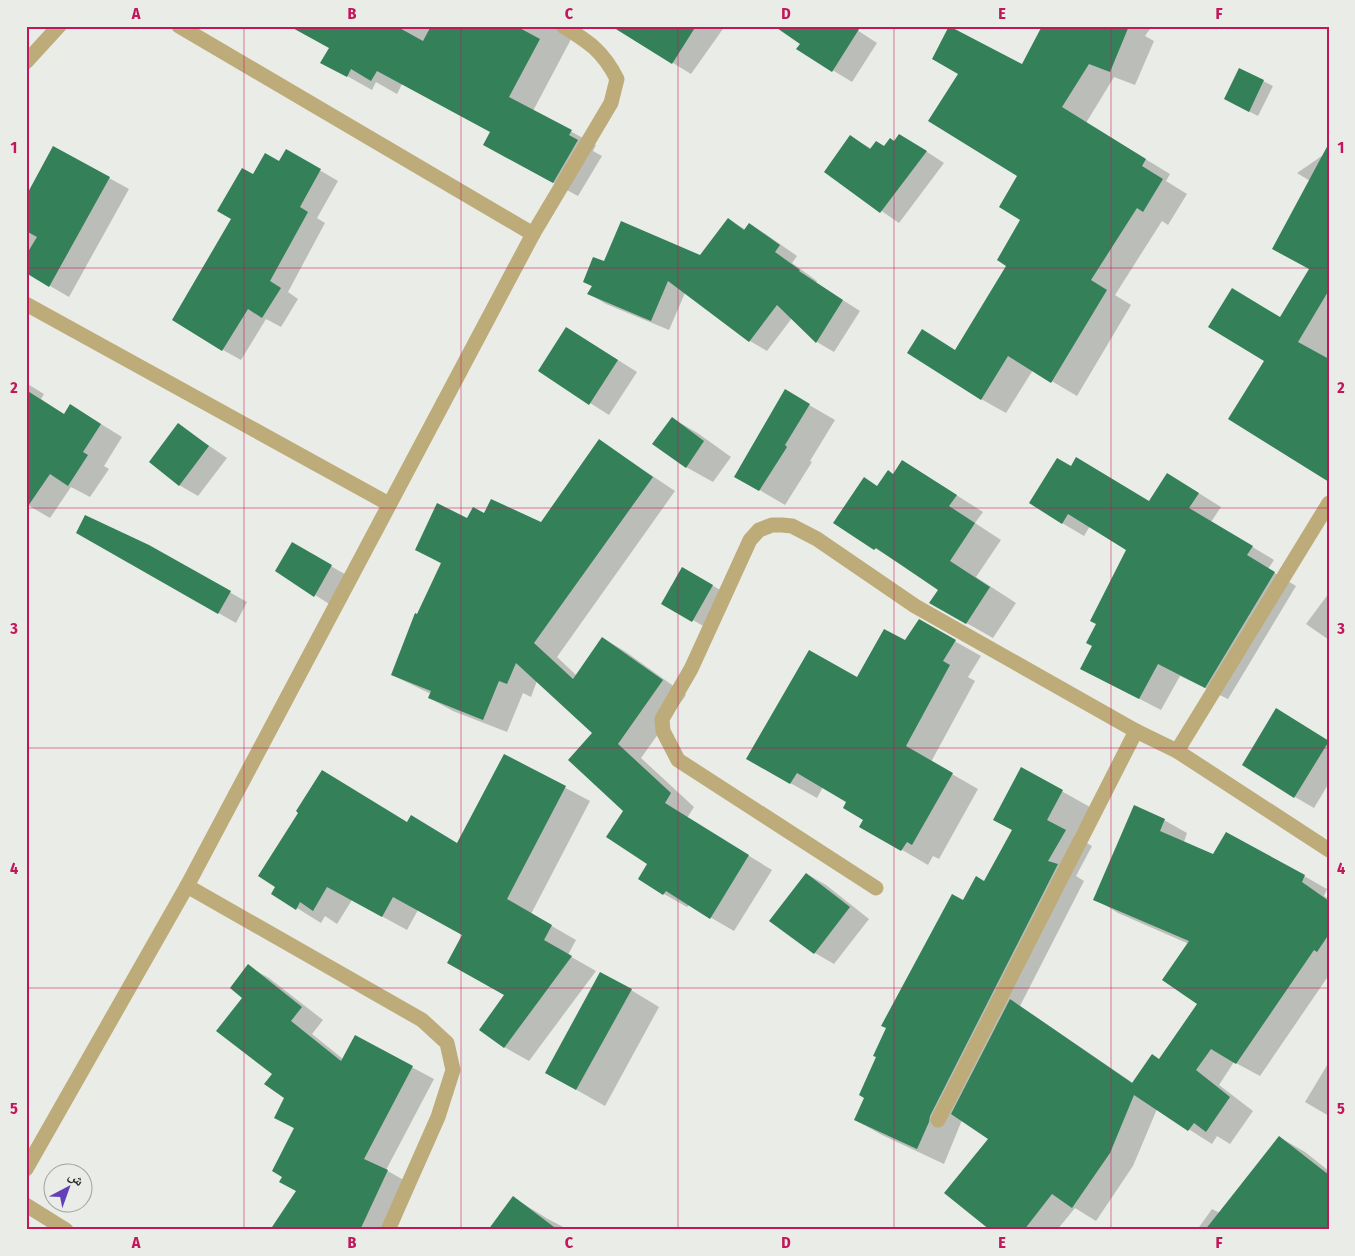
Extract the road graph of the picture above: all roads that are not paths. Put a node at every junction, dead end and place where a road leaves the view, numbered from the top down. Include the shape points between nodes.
1 (59, 26) edge
2 (179, 26) edge
3 (562, 26) edge
4 (26, 62) edge
5 (533, 234) junction
6 (26, 304) edge
7 (1329, 503) edge
8 (389, 504) junction
9 (1136, 731) junction
10 (1176, 751) junction
11 (1329, 850) edge
12 (187, 886) junction
13 (876, 888) dead end
14 (938, 1120) dead end
15 (26, 1169) edge
16 (26, 1205) edge
17 (66, 1230) edge
18 (388, 1230) edge

1 - 4 street
2 - 5 street
3 - 5 street via 606,58 617,79 611,103
5 - 8 street
6 - 8 street
7 - 10 street
8 - 12 street
9 - 10 street
9 - 13 street via 915,606 817,539 792,526 772,525 759,530 750,540 691,669 668,705 662,719 663,731 678,760
9 - 14 street
10 - 11 street
12 - 15 street
12 - 18 street via 422,1020 447,1043 453,1070 438,1117
16 - 17 street

